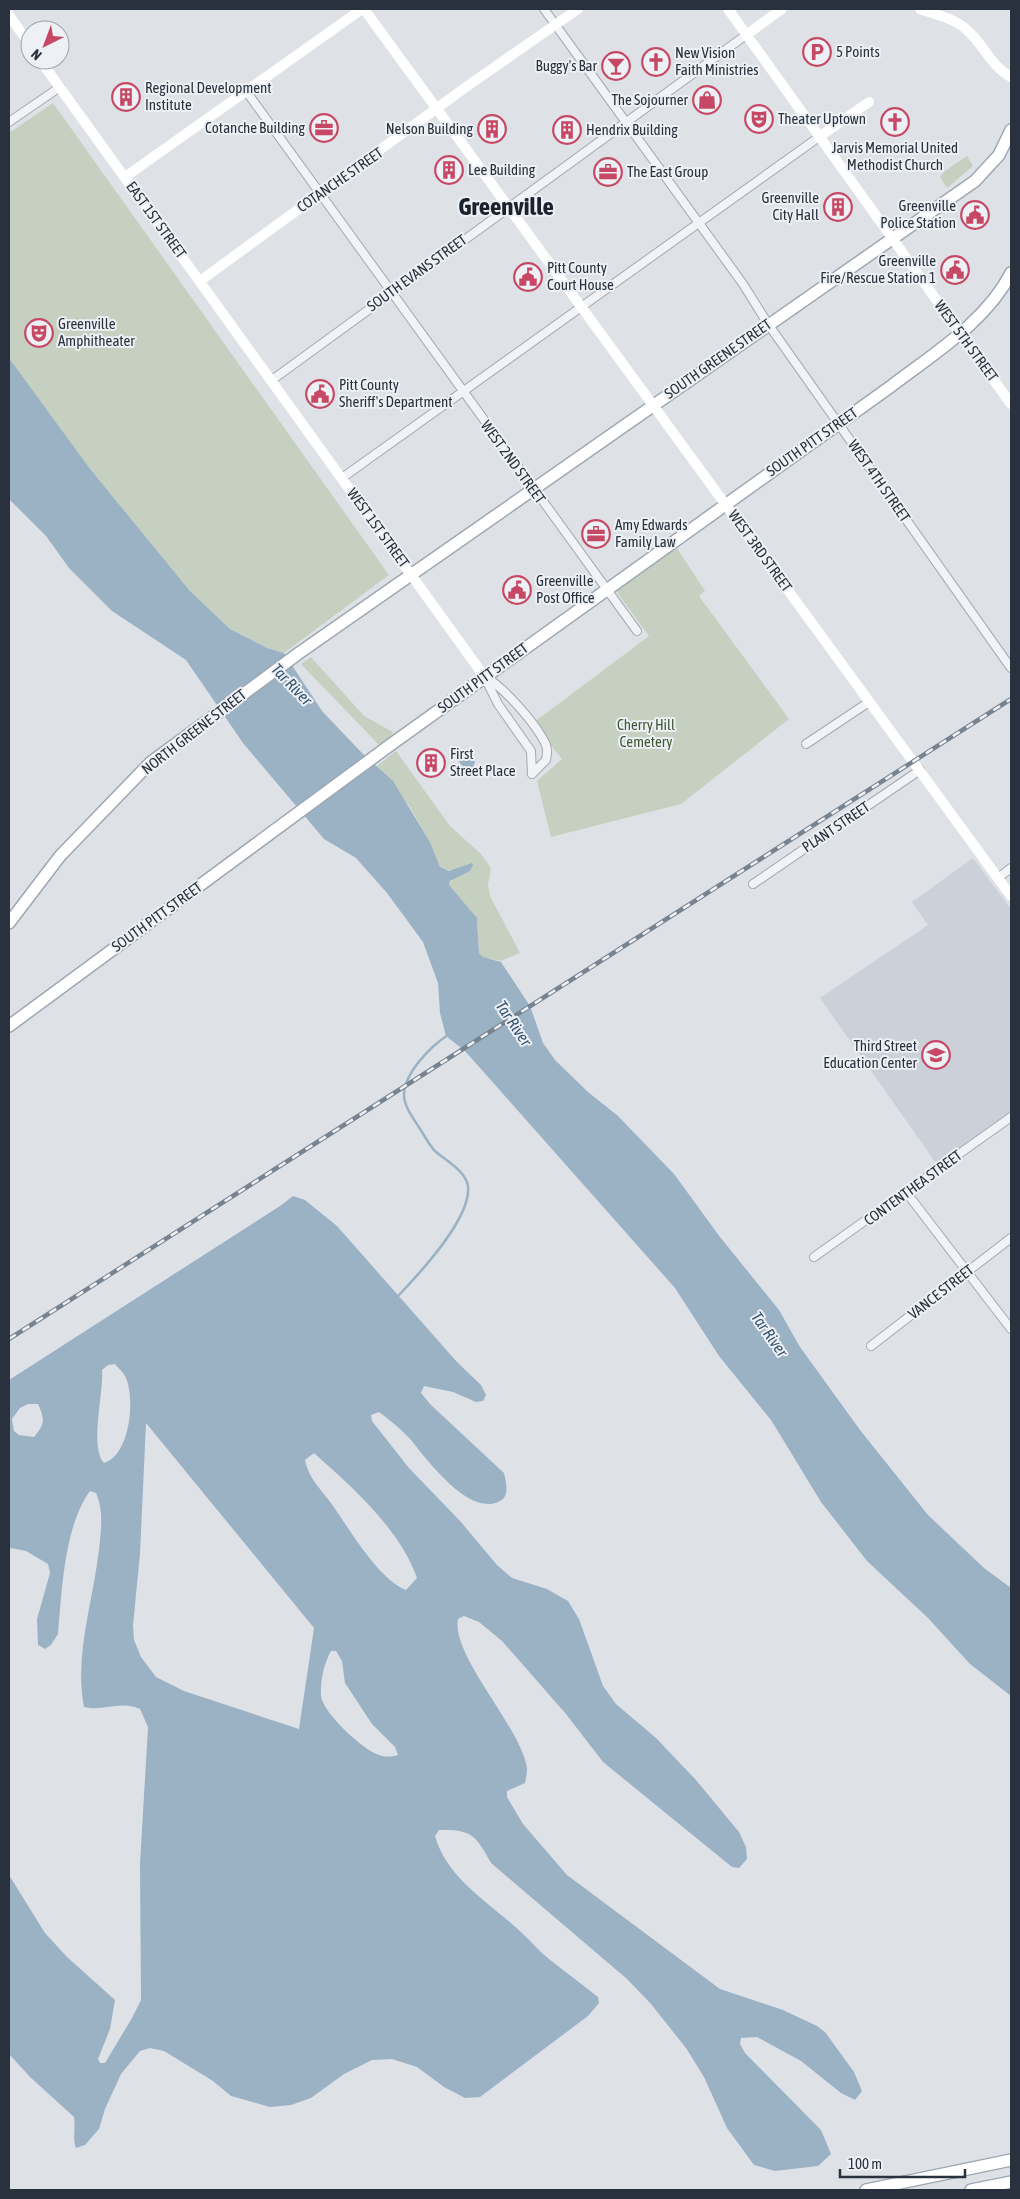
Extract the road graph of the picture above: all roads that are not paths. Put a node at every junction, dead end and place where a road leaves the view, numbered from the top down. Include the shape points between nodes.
1 (363, 9) edge
2 (544, 9) edge
3 (578, 9) edge
4 (728, 9) edge
5 (782, 9) edge
6 (920, 9) edge
7 (9, 15) edge
8 (555, 25) junction
9 (20, 31) edge
10 (746, 35) junction
11 (47, 70) edge
12 (1011, 77) edge
13 (60, 87) junction
14 (246, 91) junction
15 (869, 102) dead end
16 (437, 109) junction
17 (627, 121) junction
18 (9, 122) edge
19 (1011, 130) edge
20 (819, 137) junction
21 (1011, 152) edge
22 (999, 155) junction
23 (125, 177) junction
24 (319, 194) junction
25 (509, 207) junction
26 (699, 223) junction
27 (893, 239) junction
28 (1011, 273) edge
29 (200, 281) junction
30 (391, 293) junction
31 (582, 307) junction
32 (768, 324) junction
33 (960, 333) junction
34 (272, 380) junction
35 (462, 392) junction
36 (1011, 404) edge
37 (653, 405) junction
38 (839, 424) junction
39 (342, 478) junction
40 (533, 489) junction
41 (725, 503) junction
42 (411, 575) junction
43 (606, 589) junction
44 (637, 631) dead end
45 (1011, 668) edge
46 (484, 676) junction
47 (869, 702) junction
48 (521, 711) junction
49 (509, 720) junction
50 (806, 744) dead end
51 (532, 754) junction
52 (547, 756) junction
53 (920, 770) junction
54 (1011, 868) edge
55 (998, 878) junction
56 (753, 884) dead end
57 (1011, 896) edge
58 (9, 923) edge
59 (9, 1026) edge
60 (1010, 1119) edge
61 (906, 1192) junction
62 (1011, 1238) edge
63 (814, 1257) dead end
64 (967, 1271) junction
65 (1011, 1329) edge
66 (871, 1346) dead end
67 (1011, 2160) edge
68 (1011, 2182) edge
69 (866, 2190) edge
70 (971, 2190) edge

1 - 14 street
1 - 16 street, WEST 3RD STREET
2 - 8 street, WEST 4TH STREET
3 - 8 street, COTANCHE STREET
4 - 10 street, WEST 5TH STREET
5 - 10 street, SOUTH EVANS STREET
6 - 12 street via 968,30 994,64
7 - 9 street
8 - 16 street, COTANCHE STREET
8 - 17 street, WEST 4TH STREET
10 - 17 street, SOUTH EVANS STREET
10 - 20 street, WEST 5TH STREET
11 - 13 street, EAST 1ST STREET
13 - 18 street
13 - 23 street, EAST 1ST STREET
14 - 23 street
14 - 24 street, WEST 2ND STREET
15 - 20 street
16 - 24 street, COTANCHE STREET
16 - 25 street, WEST 3RD STREET
17 - 25 street, SOUTH EVANS STREET
17 - 26 street, WEST 4TH STREET
19 - 22 main road, SOUTH GREENE STREET
20 - 26 street
20 - 27 street, WEST 5TH STREET
21 - 22 main road
22 - 27 main road, SOUTH GREENE STREET via 975,181
23 - 29 street, EAST 1ST STREET
24 - 29 street, COTANCHE STREET
24 - 30 street, WEST 2ND STREET
25 - 30 street, SOUTH EVANS STREET
25 - 31 street, WEST 3RD STREET
26 - 31 street
26 - 32 street, WEST 4TH STREET
27 - 32 main road, SOUTH GREENE STREET
27 - 33 street, WEST 5TH STREET
28 - 33 main road, SOUTH PITT STREET via 990,305
29 - 34 street, EAST 1ST STREET
30 - 34 street, SOUTH EVANS STREET
30 - 35 street, WEST 2ND STREET
31 - 35 street
31 - 37 street, WEST 3RD STREET
32 - 37 main road, SOUTH GREENE STREET
32 - 38 street, WEST 4TH STREET
33 - 36 street, WEST 5TH STREET
33 - 38 main road, SOUTH PITT STREET
34 - 39 street, WEST 1ST STREET
35 - 39 street
35 - 40 street, WEST 2ND STREET
37 - 40 main road, SOUTH GREENE STREET
37 - 41 street, WEST 3RD STREET
38 - 41 main road, SOUTH PITT STREET
38 - 45 street, WEST 4TH STREET
39 - 42 street, WEST 1ST STREET
40 - 42 main road, SOUTH GREENE STREET
40 - 43 street, WEST 2ND STREET
41 - 43 main road, SOUTH PITT STREET
41 - 47 street, WEST 3RD STREET
42 - 46 street, WEST 1ST STREET
42 - 58 main road, NORTH GREENE STREET via 150,763 78,837 36,885
43 - 44 street, WEST 2ND STREET
43 - 46 main road, SOUTH PITT STREET
46 - 48 street via 498,684
46 - 49 street via 491,694
46 - 59 main road, SOUTH PITT STREET
47 - 50 street
47 - 53 street, WEST 3RD STREET
48 - 49 street
48 - 52 street via 547,746
49 - 51 street
51 - 52 street
51 - 52 street via 532,774
53 - 55 street, WEST 3RD STREET
53 - 56 street, PLANT STREET
54 - 55 street
55 - 57 street, WEST 3RD STREET
60 - 61 street, CONTENTHEA STREET
61 - 63 street, CONTENTHEA STREET
61 - 64 street
62 - 64 street, VANCE STREET
64 - 65 street
64 - 66 street, VANCE STREET
67 - 69 main road
68 - 70 main road

